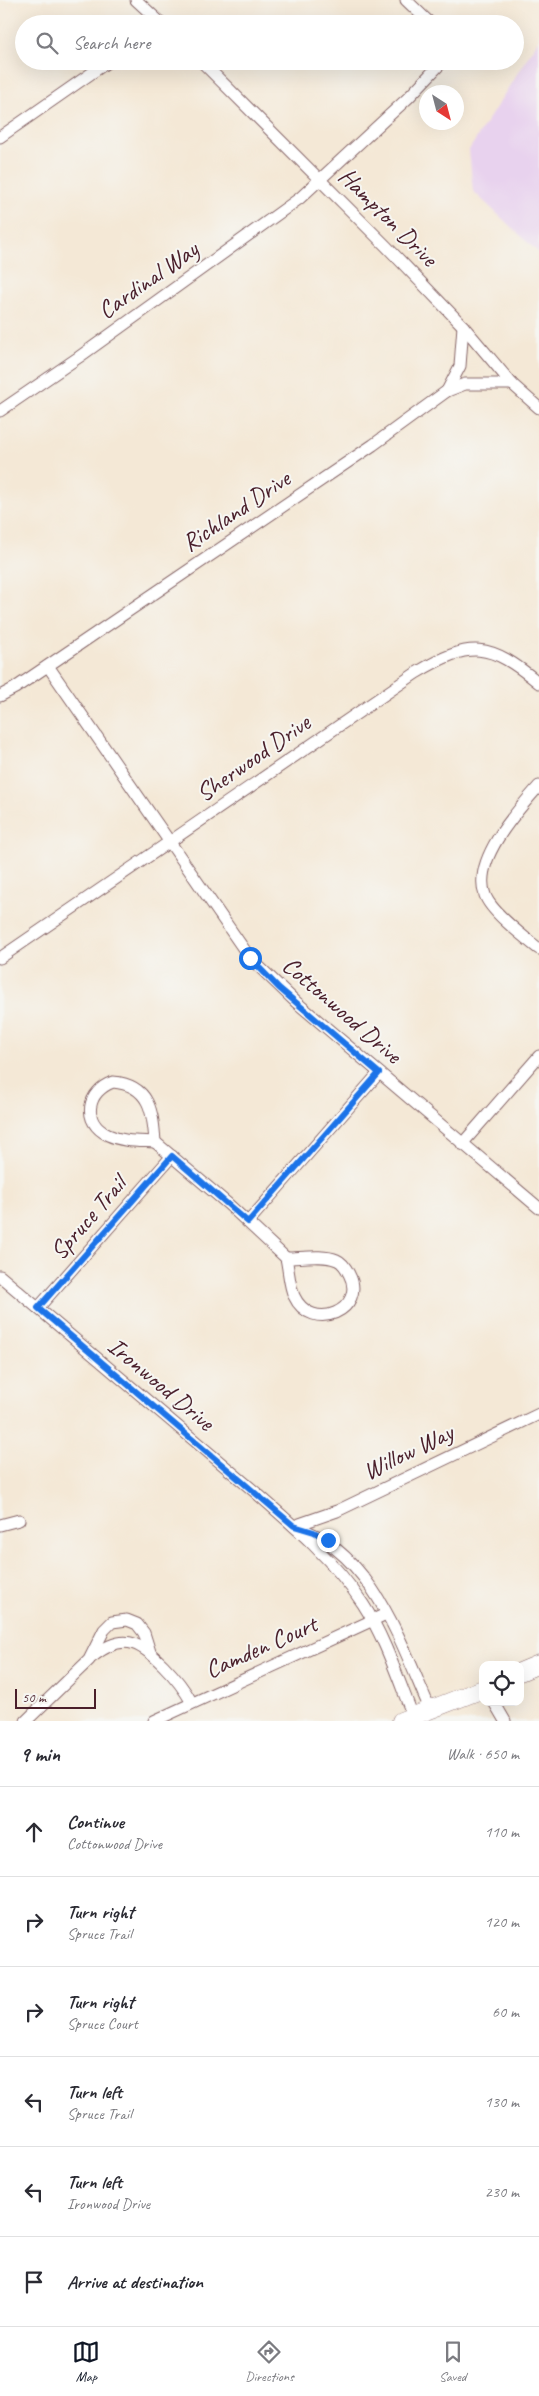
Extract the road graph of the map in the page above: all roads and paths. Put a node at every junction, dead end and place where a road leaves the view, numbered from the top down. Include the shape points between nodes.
1 (136, 0) edge
2 (406, 0) edge
3 (152, 15) edge
4 (422, 15) edge
5 (96, 70) edge
6 (210, 70) edge
7 (435, 70) edge
8 (0, 137) edge
9 (320, 181) junction
10 (463, 326) junction
11 (512, 384) junction
12 (447, 391) junction
13 (539, 408) edge
14 (0, 411) edge
15 (48, 666) junction
16 (539, 683) edge
17 (0, 696) edge
18 (539, 786) edge
19 (170, 843) junction
20 (539, 949) edge
21 (0, 958) edge
22 (539, 1056) edge
23 (379, 1073) junction
24 (155, 1142) junction
25 (462, 1144) junction
26 (172, 1156) junction
27 (539, 1208) edge
28 (248, 1222) junction
29 (286, 1258) junction
30 (0, 1276) edge
31 (38, 1308) junction
32 (539, 1414) edge
33 (19, 1520) dead end
34 (0, 1525) edge
35 (294, 1526) junction
36 (386, 1614) junction
37 (372, 1621) junction
38 (150, 1652) junction
39 (89, 1660) junction
40 (539, 1664) edge
41 (524, 1670) edge
42 (479, 1691) edge
43 (192, 1703) junction
44 (496, 1706) edge
45 (430, 1709) junction
46 (407, 1718) edge
47 (26, 1721) edge
48 (154, 1721) edge
49 (505, 1721) edge

1 - 3 street
2 - 4 street
5 - 8 street
6 - 9 street, Hampton Drive
7 - 9 street, Cardinal Way
9 - 10 street, Hampton Drive
9 - 14 street, Cardinal Way via 197,273
10 - 11 street, Hampton Drive
10 - 12 street, Richland Drive via 460,366
11 - 12 street, Richland Drive via 465,384
11 - 13 street, Hampton Drive
12 - 15 street, Richland Drive via 366,450
15 - 17 street, Richland Drive
15 - 19 street, Cottonwood Drive
16 - 19 street, Sherwood Drive via 488,651 458,651 444,656
18 - 20 street via 493,845 482,878 485,895 493,907
19 - 21 street, Sherwood Drive
19 - 23 street, Cottonwood Drive via 250,958 279,988
22 - 25 street
23 - 25 street, Cottonwood Drive
23 - 28 street
24 - 24 street via 149,1104 140,1091 113,1082 96,1092 90,1106 100,1129 126,1141
24 - 26 street
25 - 27 street, Cottonwood Drive
26 - 28 street
26 - 31 street, Spruce Trail
28 - 29 street
29 - 29 street via 292,1292 303,1309 314,1315 326,1316 338,1312 347,1303 352,1284 348,1271 339,1260
30 - 31 street, Ironwood Drive
31 - 35 street, Ironwood Drive
32 - 35 street, Willow Way via 337,1511
33 - 34 street
35 - 36 street, Ironwood Drive via 328,1540 348,1558
35 - 37 street, Ironwood Drive via 342,1576
36 - 37 street, Camden Court
36 - 45 street, Ironwood Drive
37 - 43 street, Camden Court
37 - 46 street, Ironwood Drive
38 - 39 street via 137,1644 122,1642 107,1646
38 - 39 street via 140,1627 130,1621 119,1620 106,1627
38 - 43 street via 180,1682
39 - 47 street
40 - 41 main road
42 - 45 main road
43 - 48 street, Camden Court
44 - 49 street
45 - 46 main road

